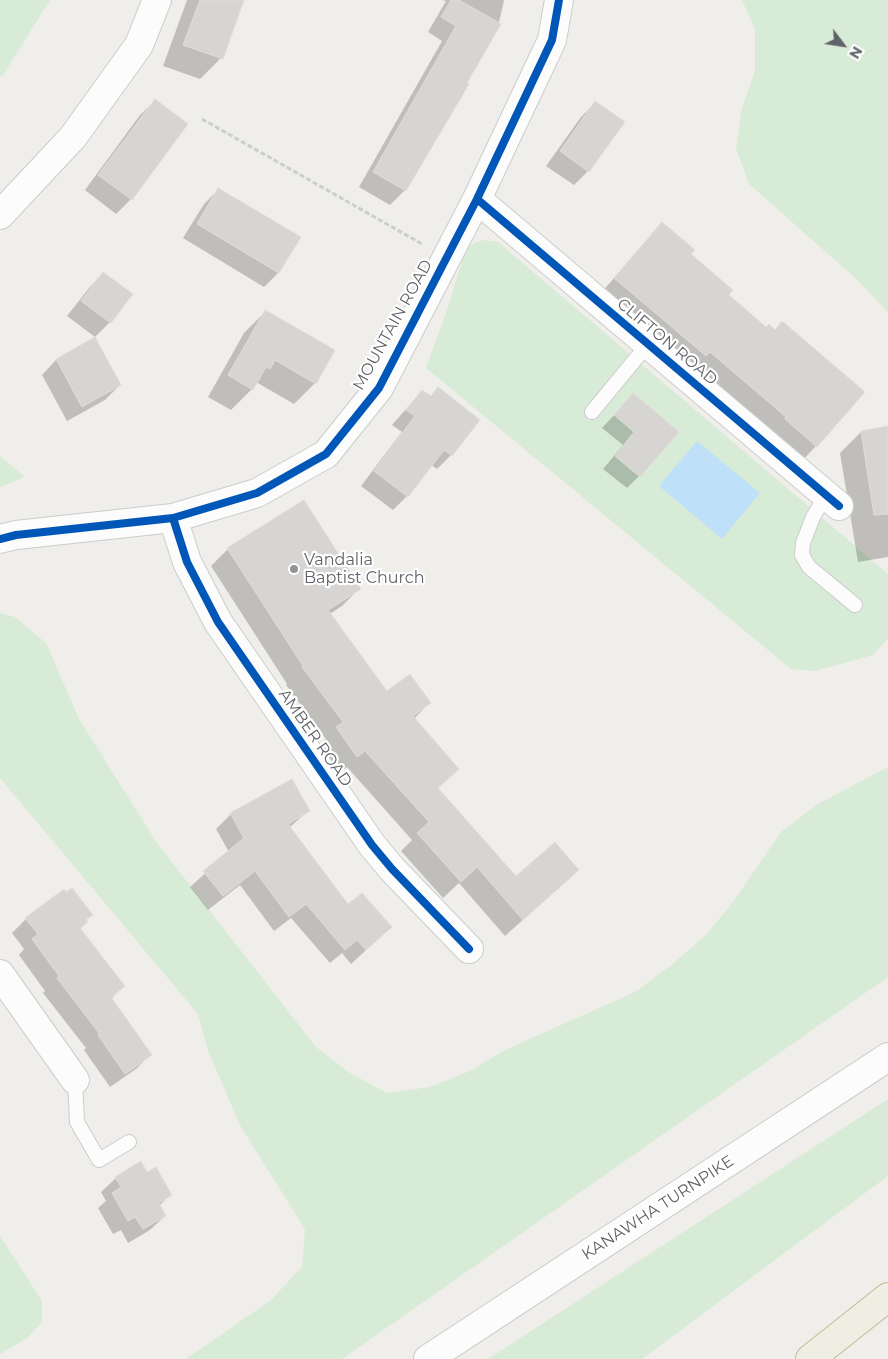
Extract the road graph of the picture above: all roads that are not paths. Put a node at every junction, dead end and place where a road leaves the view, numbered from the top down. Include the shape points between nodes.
1 (157, 0) edge
2 (559, 0) edge
3 (477, 199) junction
4 (0, 215) edge
5 (648, 344) junction
6 (592, 412) dead end
7 (832, 500) joint
8 (173, 518) junction
9 (0, 539) edge
10 (856, 605) dead end
11 (469, 949) dead end
12 (0, 974) edge
13 (888, 1057) edge
14 (75, 1080) joint
15 (129, 1142) dead end
16 (888, 1297) edge
17 (428, 1359) edge
18 (810, 1359) edge

1 - 4 street via 140,45 73,137
2 - 3 street, MOUNTAIN ROAD via 552,40
3 - 5 street, CLIFTON ROAD
3 - 8 street, MOUNTAIN ROAD via 379,388 326,454 257,493
5 - 6 lane
5 - 7 street, CLIFTON ROAD
7 - 10 lane via 812,517 802,556 809,567
8 - 9 street, MOUNTAIN ROAD
8 - 11 street, AMBER ROAD via 187,562 218,622 372,846
12 - 14 street
13 - 17 street, KANAWHA TURNPIKE
14 - 15 lane via 77,1122 99,1160
16 - 18 highway

